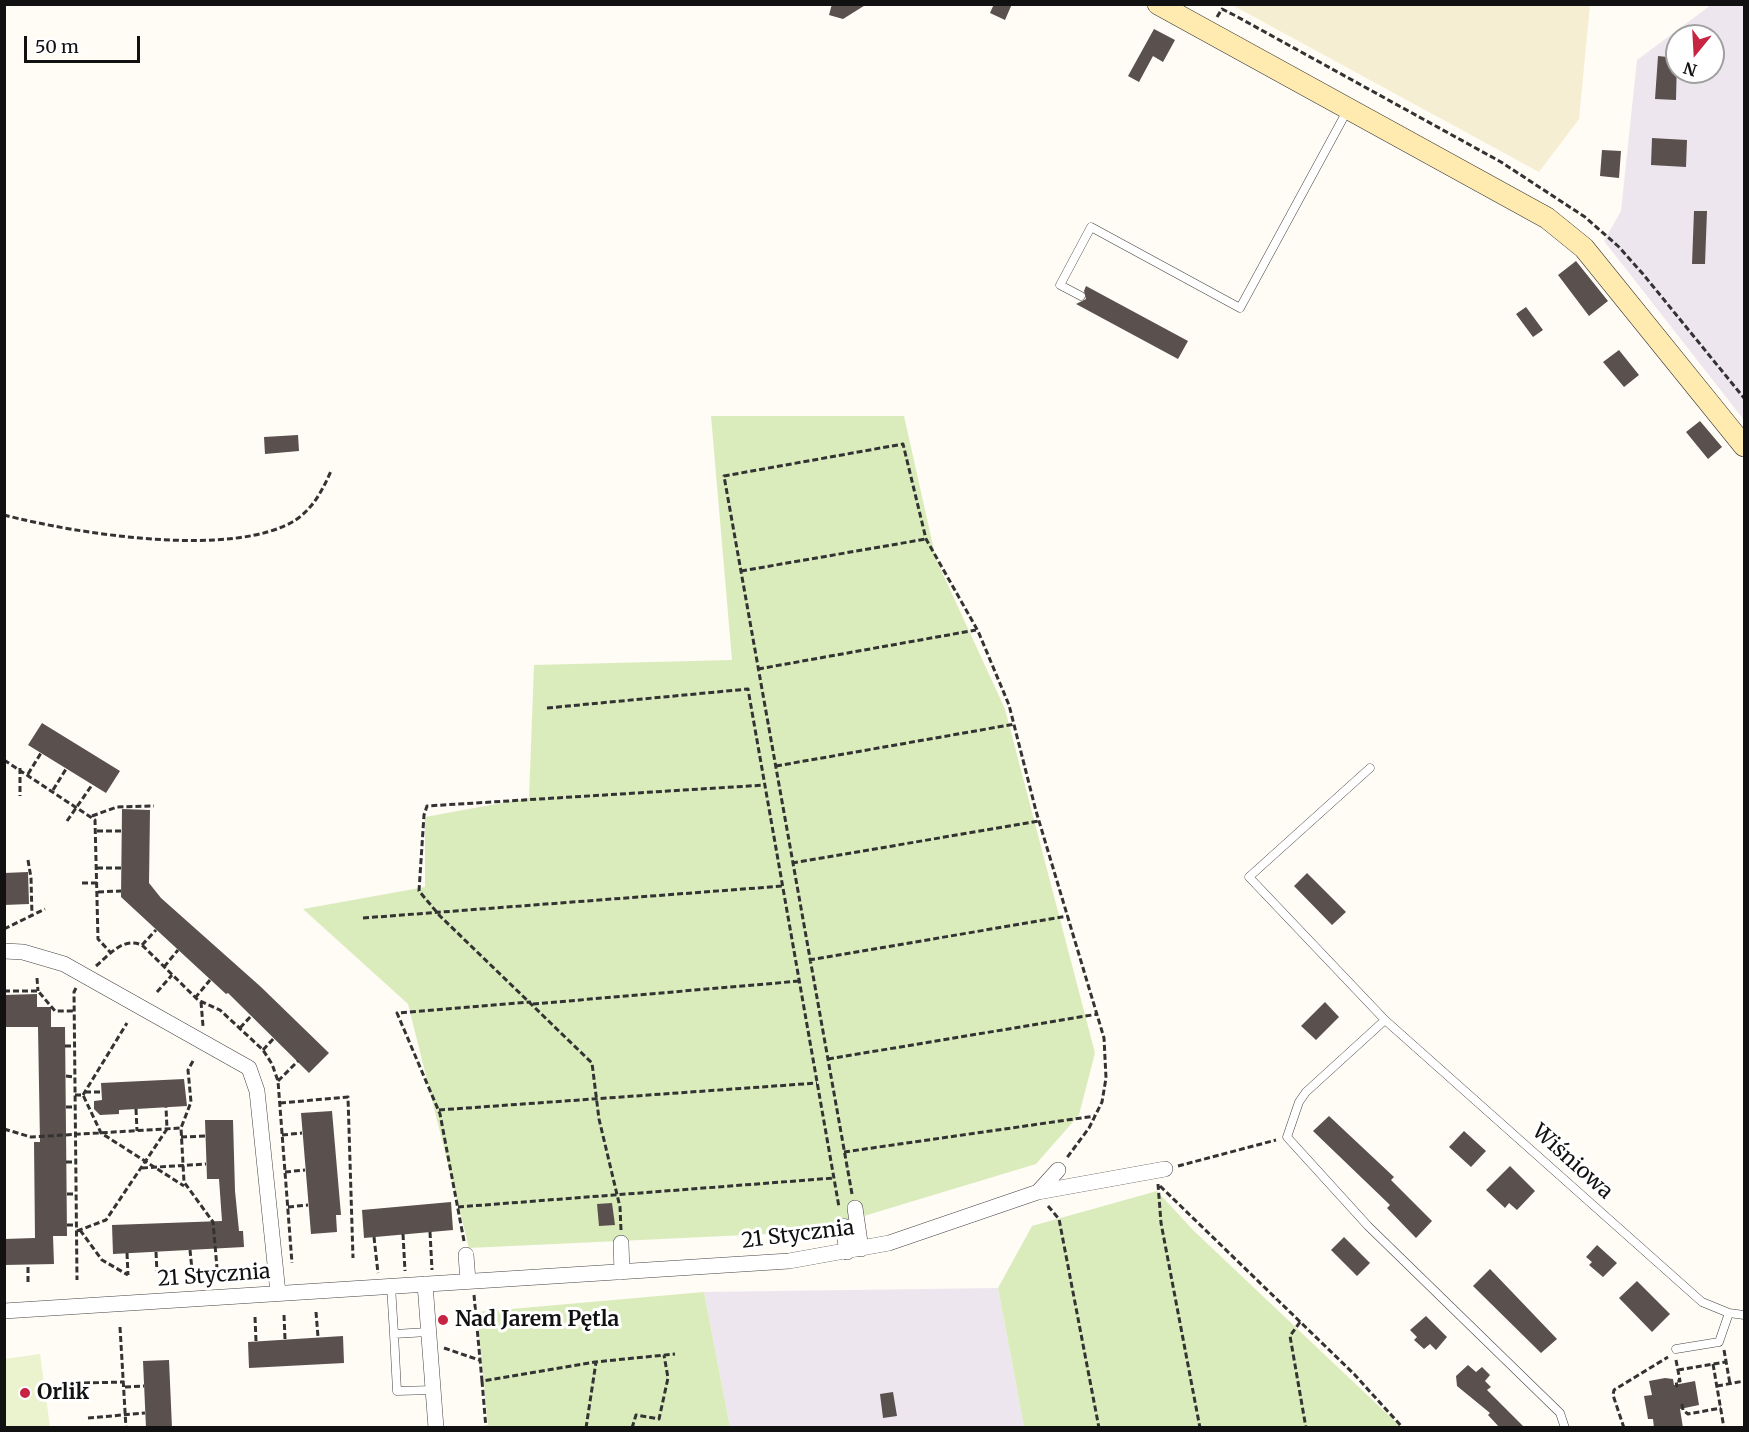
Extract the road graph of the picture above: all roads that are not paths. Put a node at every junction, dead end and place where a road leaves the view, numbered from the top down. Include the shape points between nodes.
1 (1158, 4) edge
2 (1348, 110) junction
3 (1081, 296) dead end
4 (1744, 446) edge
5 (1370, 768) dead end
6 (4, 951) edge
7 (1384, 1020) junction
8 (1165, 1169) road end
9 (1058, 1170) road end
10 (1038, 1192) junction
11 (855, 1208) road end
12 (843, 1226) road end
13 (621, 1242) road end
14 (854, 1251) junction
15 (466, 1255) road end
16 (622, 1272) junction
17 (470, 1281) junction
18 (429, 1284) junction
19 (392, 1286) junction
20 (278, 1293) junction
21 (4, 1311) edge
22 (1729, 1313) junction
23 (1744, 1315) edge
24 (394, 1334) junction
25 (429, 1337) junction
26 (1676, 1349) dead end
27 (433, 1390) junction
28 (436, 1428) edge
29 (1565, 1428) edge

1 - 2 street
2 - 3 lane via 1240,308 1091,227 1060,285
2 - 4 street via 1547,218 1584,248
5 - 7 lane, Wiśniowa via 1249,877
6 - 20 street via 60,963 249,1068 258,1099
7 - 22 lane, Wiśniowa via 1701,1302
7 - 29 lane via 1306,1092 1287,1137 1368,1227 1560,1413
8 - 10 street, 21 Stycznia
9 - 10 street
10 - 14 street, 21 Stycznia via 890,1243
11 - 14 street
12 - 14 street
13 - 16 street
14 - 16 street, 21 Stycznia via 789,1261
15 - 17 street
16 - 17 street, 21 Stycznia
17 - 18 street, 21 Stycznia
18 - 19 street, 21 Stycznia
18 - 25 street
19 - 20 street, 21 Stycznia
19 - 24 lane
20 - 21 street, 21 Stycznia
22 - 23 lane, Wiśniowa
22 - 26 lane via 1719,1342
24 - 25 lane
24 - 27 lane via 397,1391
25 - 27 street
27 - 28 street

